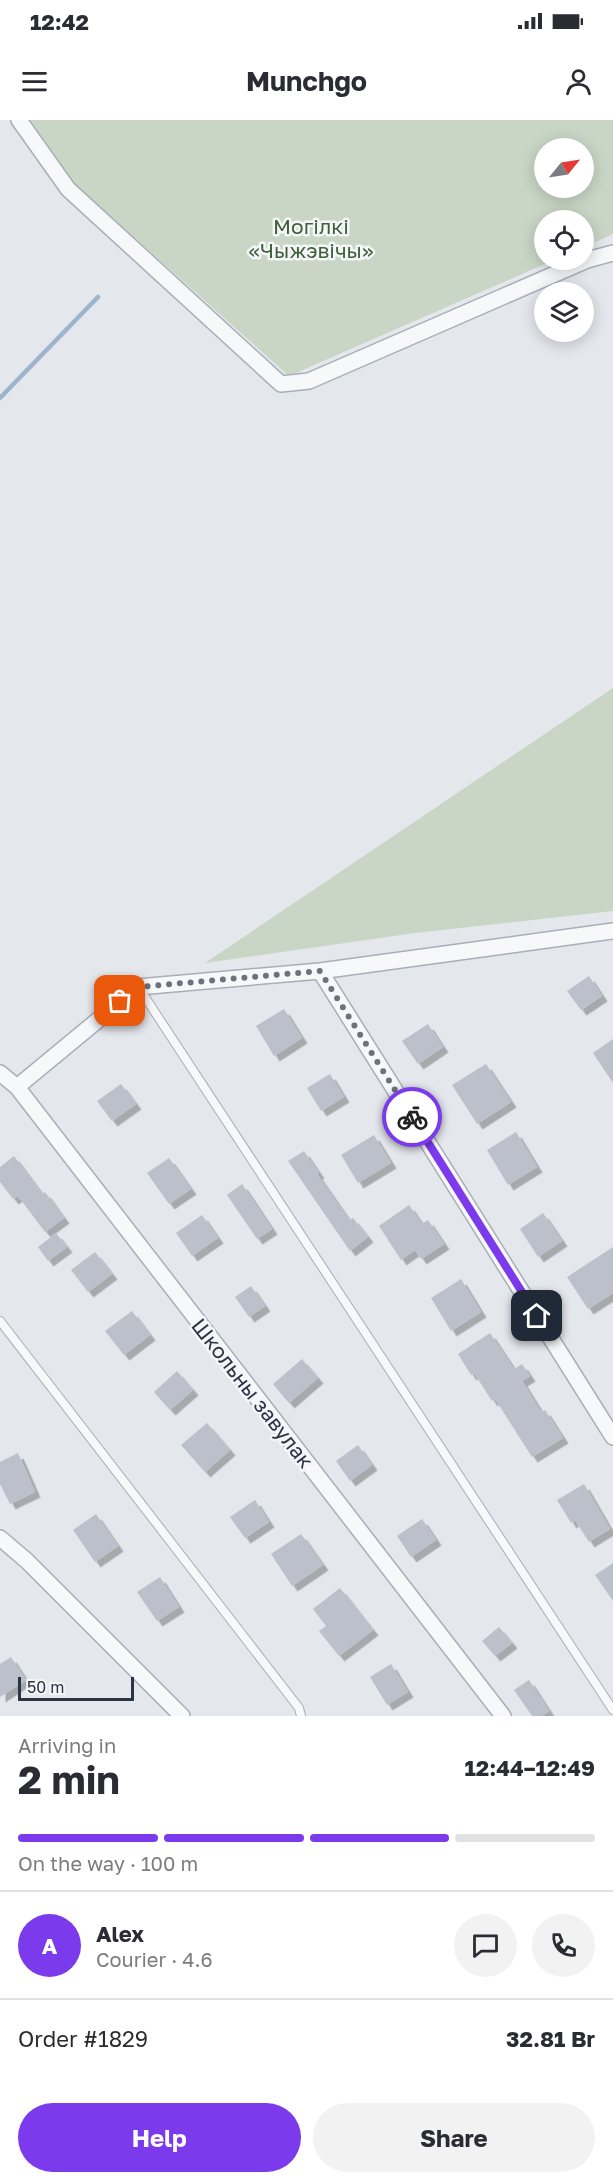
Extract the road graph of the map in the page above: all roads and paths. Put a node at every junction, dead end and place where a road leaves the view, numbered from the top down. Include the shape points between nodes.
1 (19, 120) edge
2 (613, 253) edge
3 (613, 931) edge
4 (320, 971) junction
5 (138, 987) junction
6 (0, 1073) edge
7 (17, 1087) junction
8 (0, 1321) edge
9 (613, 1437) edge
10 (0, 1538) edge
11 (613, 1710) edge
12 (182, 1716) edge
13 (301, 1716) edge
14 (503, 1716) edge

1 - 2 street via 68,189 281,384 309,381 586,260
3 - 4 street
4 - 5 street
4 - 9 street
5 - 7 street
5 - 11 lane
6 - 7 street, Школьны завулак
7 - 14 street, Школьны завулак
8 - 13 lane via 299,1708
10 - 12 street

